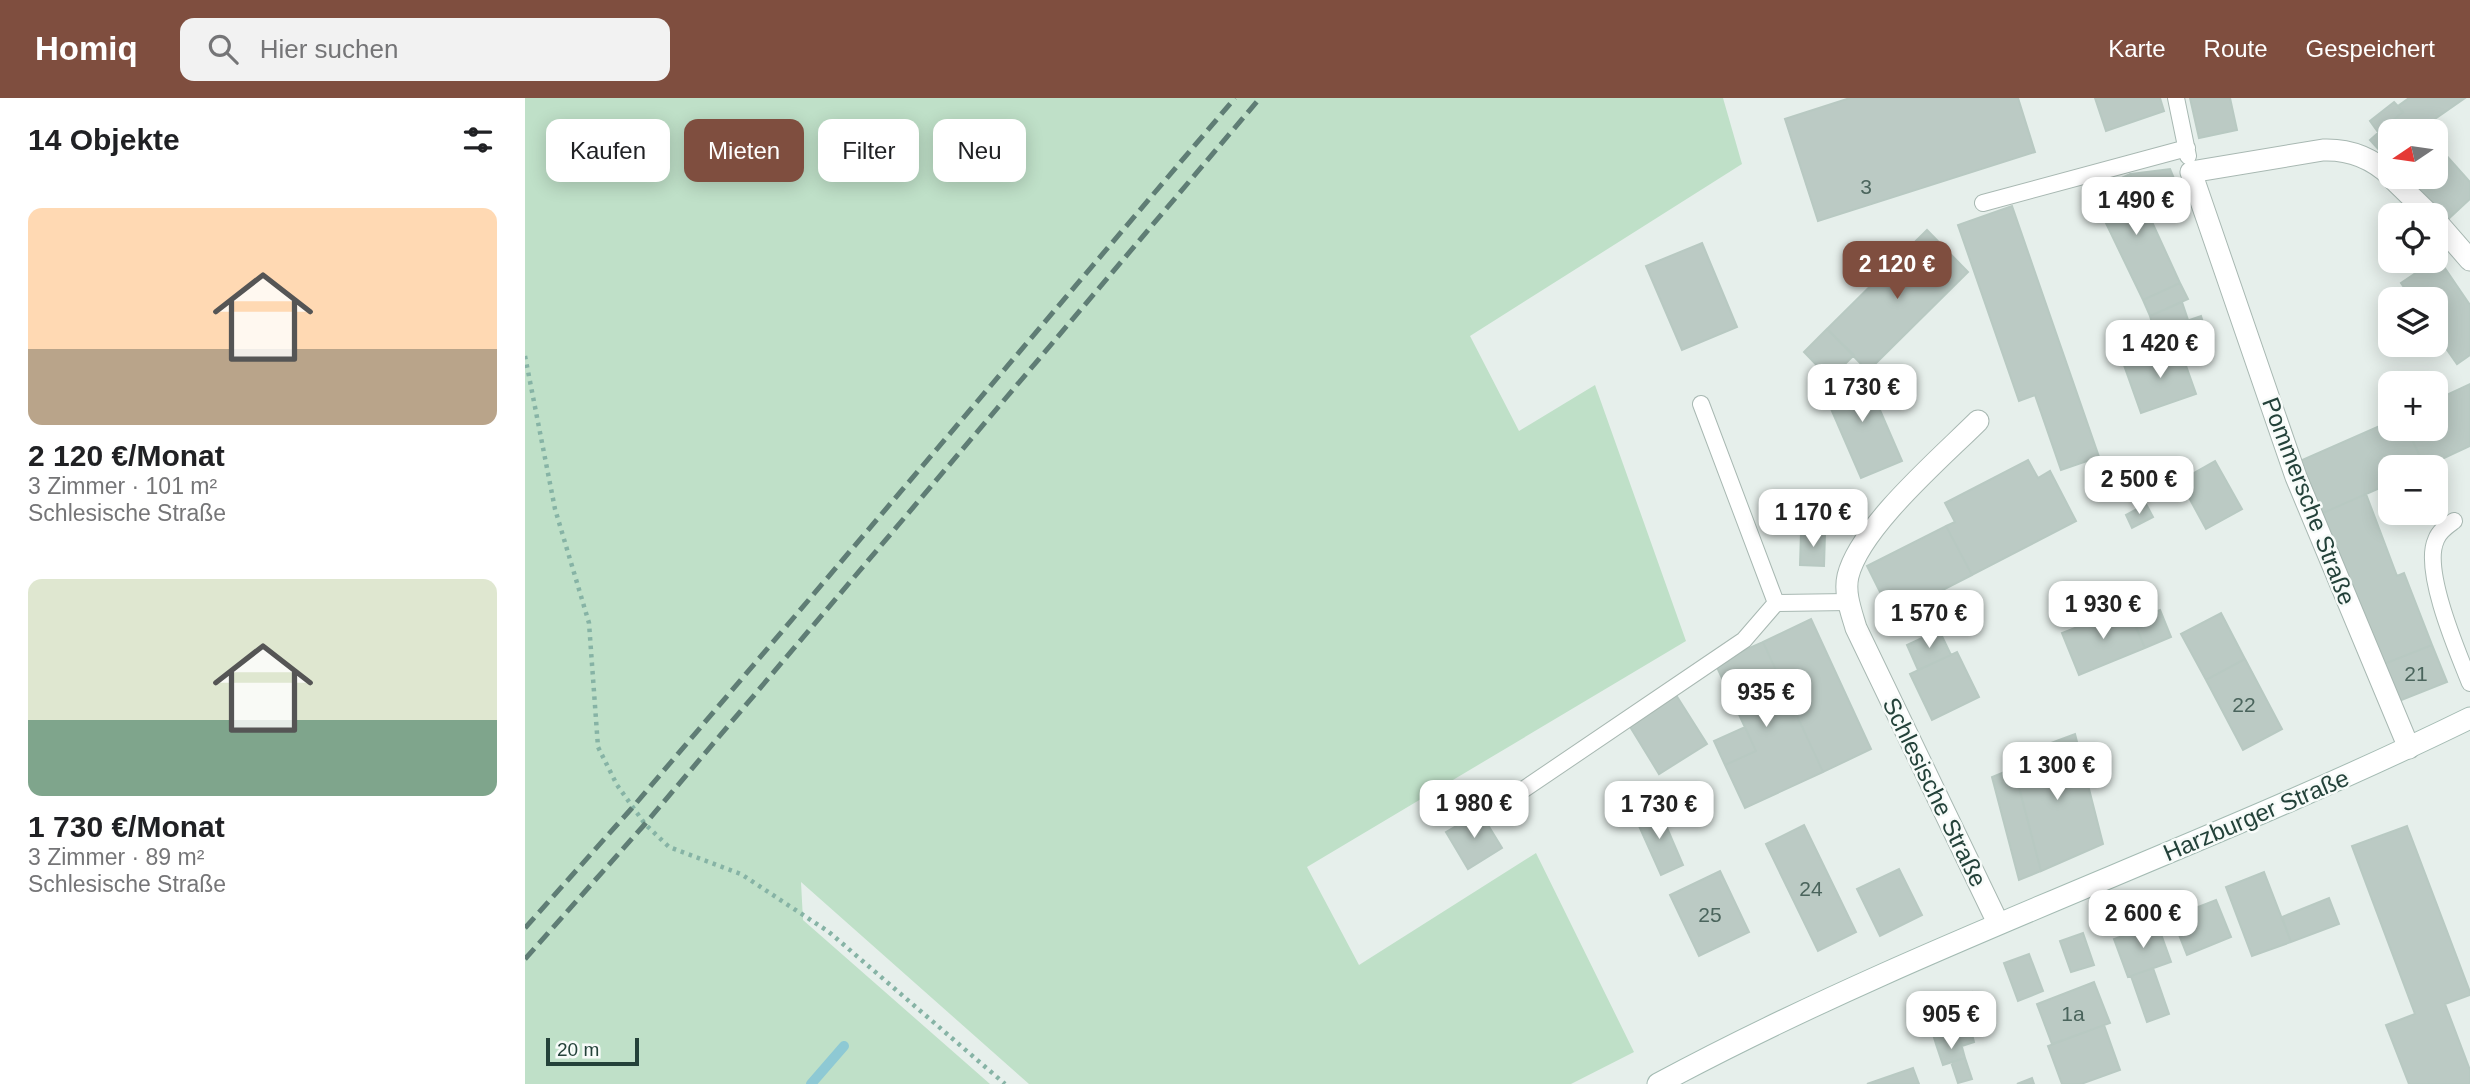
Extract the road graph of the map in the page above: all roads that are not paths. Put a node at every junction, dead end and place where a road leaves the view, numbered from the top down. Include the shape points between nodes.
1 (2176, 98) edge
2 (2187, 148) junction
3 (2378, 167) edge
4 (2191, 172) junction
5 (2404, 189) edge
6 (1983, 203) dead end
7 (2418, 203) edge
8 (2448, 232) edge
9 (2467, 249) edge
10 (1701, 404) dead end
11 (1978, 421) dead end
12 (2454, 521) dead end
13 (1848, 602) junction
14 (1776, 603) junction
15 (2470, 683) edge
16 (2470, 718) edge
17 (2409, 748) junction
18 (1508, 800) dead end
19 (1998, 923) junction
20 (1658, 1084) edge

1 - 2 lane
2 - 4 lane
2 - 6 lane
3 - 4 street via 2345,149
4 - 17 street, Pommersche Straße via 2296,477
5 - 7 street
8 - 9 street
10 - 14 lane
11 - 13 street, Schlesische Straße via 1863,543 1847,578
12 - 15 lane via 2435,542 2433,558 2445,621
13 - 14 lane
13 - 19 street, Schlesische Straße via 1856,628
14 - 18 lane via 1744,640
16 - 17 street, Harzburger Straße
17 - 19 street, Harzburger Straße
19 - 20 street, Harzburger Straße

